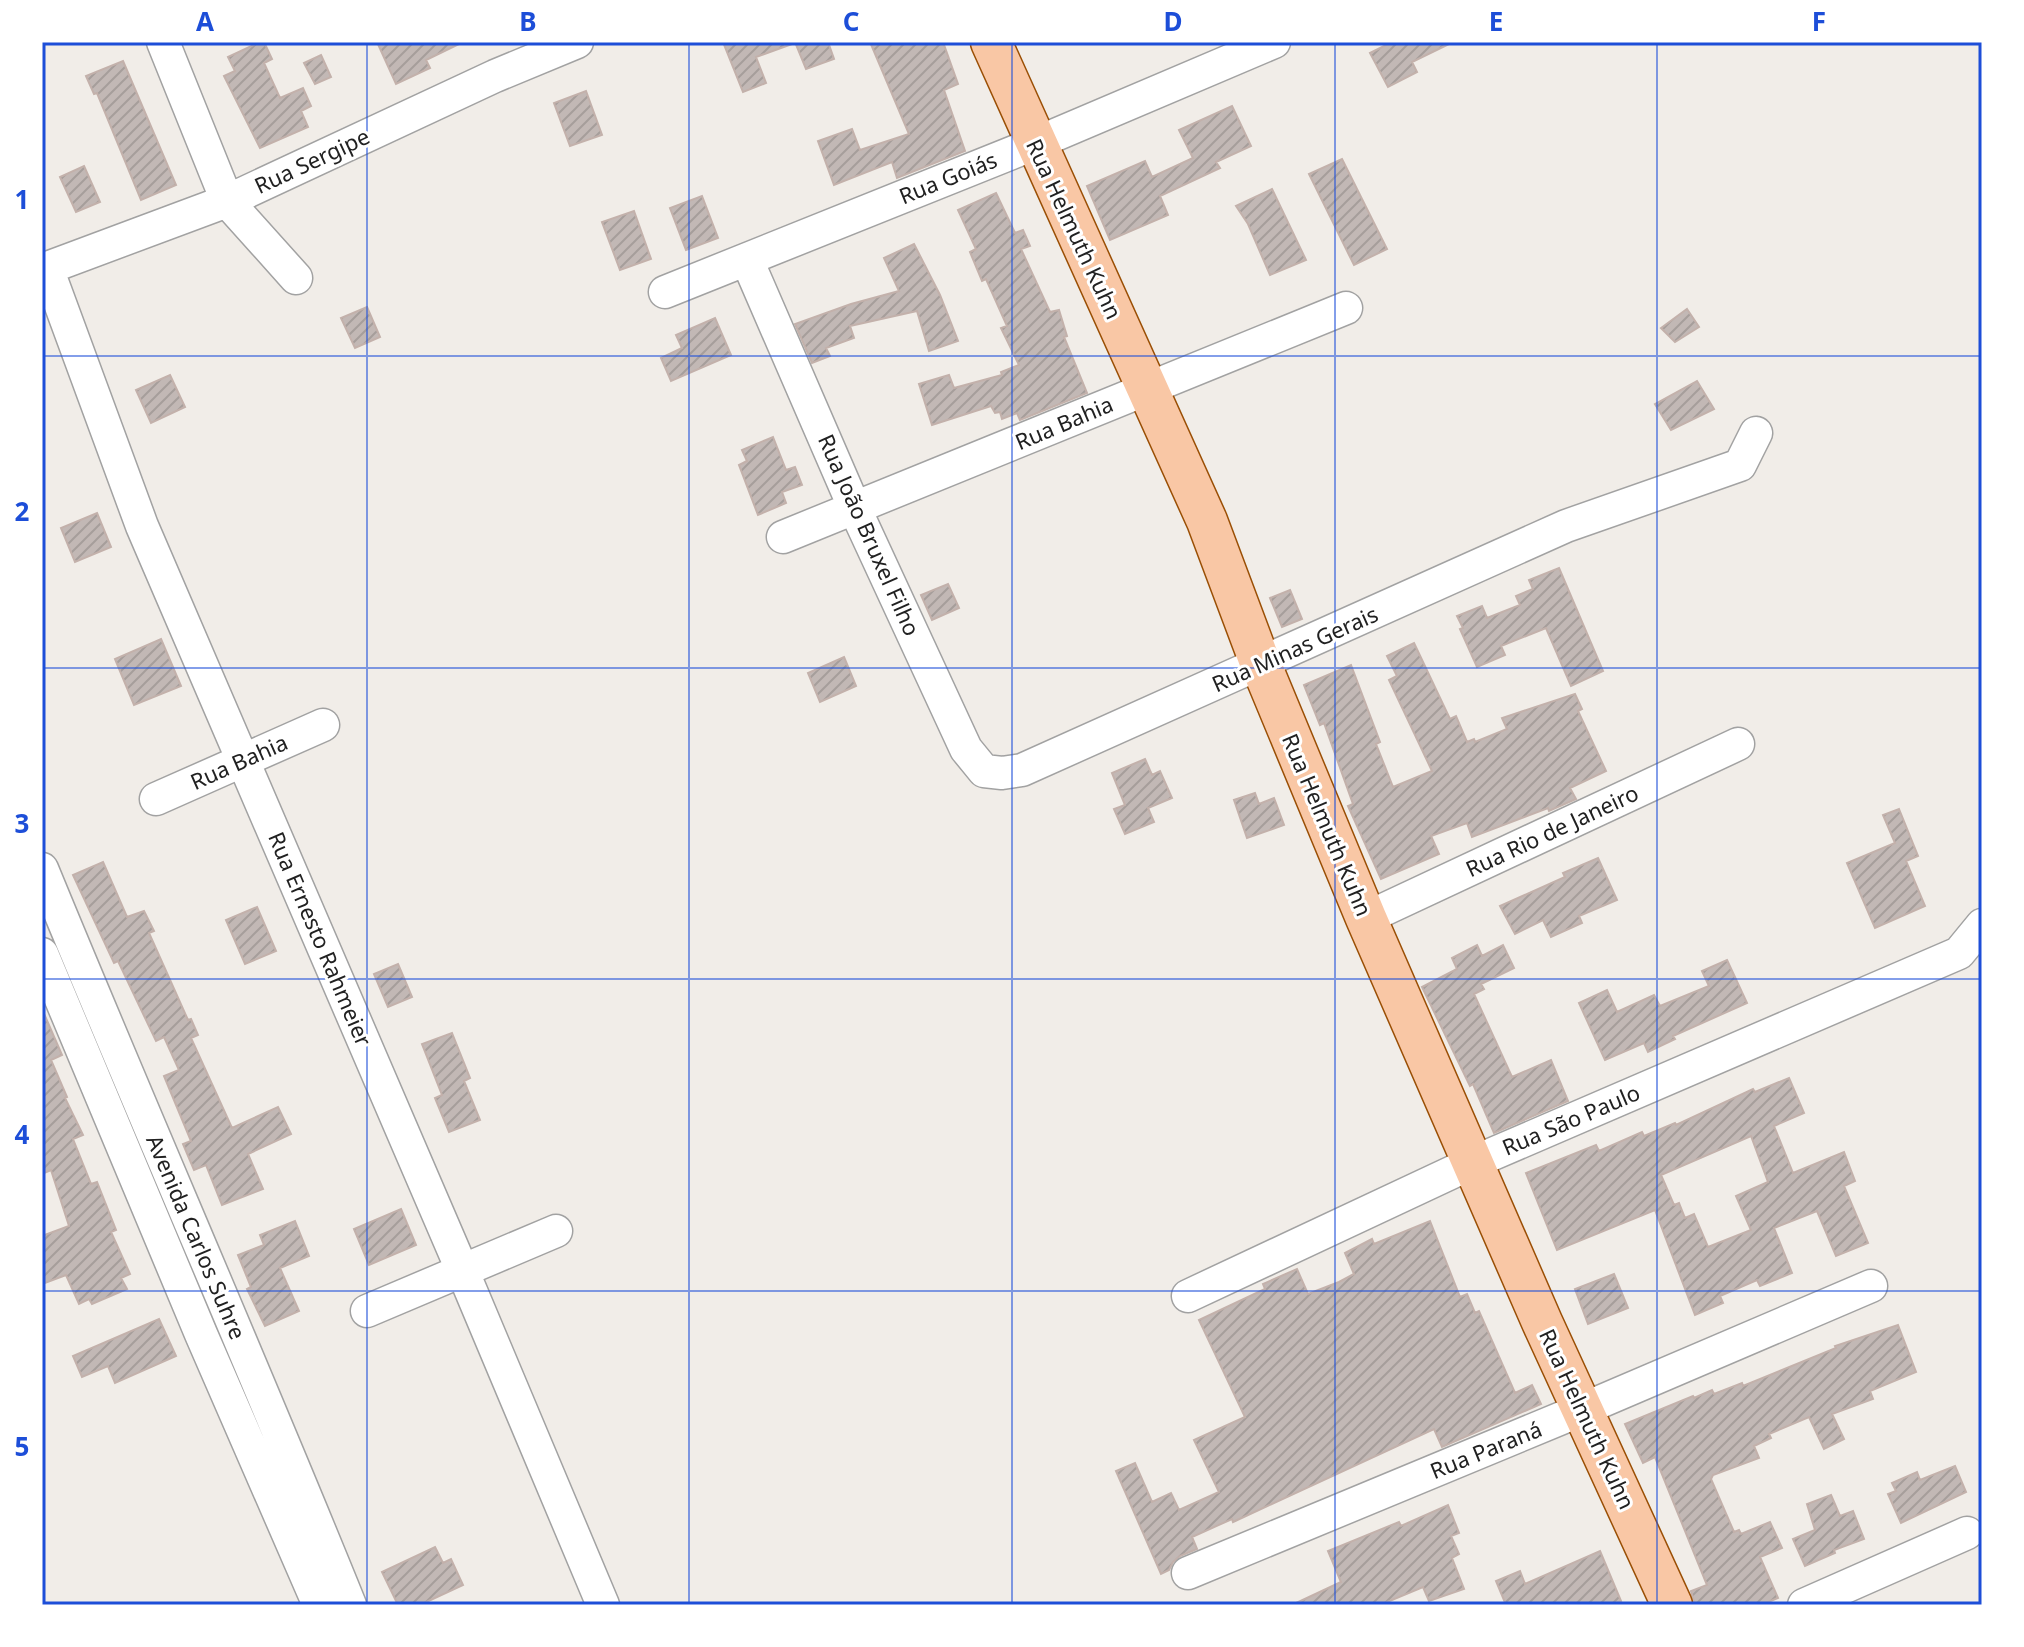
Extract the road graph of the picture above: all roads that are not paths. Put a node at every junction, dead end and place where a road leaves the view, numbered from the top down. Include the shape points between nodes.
1 (163, 42) edge
2 (577, 42) edge
3 (991, 42) edge
4 (1274, 42) edge
5 (1034, 144) junction
6 (227, 201) junction
7 (747, 260) junction
8 (45, 269) edge
9 (296, 278) dead end
10 (665, 292) dead end
11 (1346, 308) dead end
12 (1146, 389) junction
13 (1756, 433) dead end
14 (855, 509) junction
15 (783, 537) dead end
16 (1261, 665) junction
17 (323, 725) dead end
18 (1738, 744) dead end
19 (243, 761) junction
20 (1022, 770) joint
21 (156, 799) dead end
22 (42, 869) edge
23 (1366, 918) junction
24 (1982, 925) edge
25 (42, 954) edge
26 (1474, 1162) junction
27 (556, 1231) dead end
28 (463, 1272) junction
29 (1871, 1286) dead end
30 (1188, 1296) dead end
31 (367, 1311) dead end
32 (247, 1355) junction
33 (216, 1368) junction
34 (1581, 1410) junction
35 (1967, 1533) dead end
36 (1188, 1573) dead end
37 (319, 1605) edge
38 (350, 1605) edge
39 (603, 1605) edge
40 (1672, 1605) edge
41 (1804, 1605) edge

1 - 6 street
2 - 6 street, Rua Sergipe
3 - 5 main road, Rua Helmuth Kuhn
4 - 5 street, Rua Goiás
5 - 7 street, Rua Goiás
5 - 12 main road, Rua Helmuth Kuhn
6 - 8 street, Rua Sergipe
6 - 9 street
7 - 10 street, Rua Goiás
7 - 14 street, Rua João Bruxel Filho
8 - 19 street, Rua Ernesto Rahmeier via 142,526
11 - 12 street, Rua Bahia
12 - 14 street, Rua Bahia
12 - 16 main road, Rua Helmuth Kuhn via 1207,521
13 - 16 street, Rua Minas Gerais via 1740,465 1566,526
14 - 15 street, Rua Bahia
14 - 20 street, Rua João Bruxel Filho via 966,749 984,771
16 - 20 street, Rua Minas Gerais
16 - 23 main road, Rua Helmuth Kuhn
17 - 19 street, Rua Bahia
18 - 23 street, Rua Rio de Janeiro
19 - 21 street, Rua Bahia
19 - 28 street, Rua Ernesto Rahmeier
22 - 32 street, Avenida Carlos Suhre
23 - 26 main road, Rua Helmuth Kuhn
24 - 26 street, Rua São Paulo via 1959,953
25 - 33 street, Avenida Carlos Suhre
26 - 30 street, Rua São Paulo
26 - 34 main road, Rua Helmuth Kuhn
27 - 28 street
28 - 31 street
28 - 39 street, Rua Ernesto Rahmeier
29 - 34 street, Rua Paraná
32 - 33 street
32 - 38 street, Avenida Carlos Suhre
33 - 37 street, Avenida Carlos Suhre
34 - 36 street, Rua Paraná
34 - 40 main road, Rua Helmuth Kuhn
35 - 41 street

